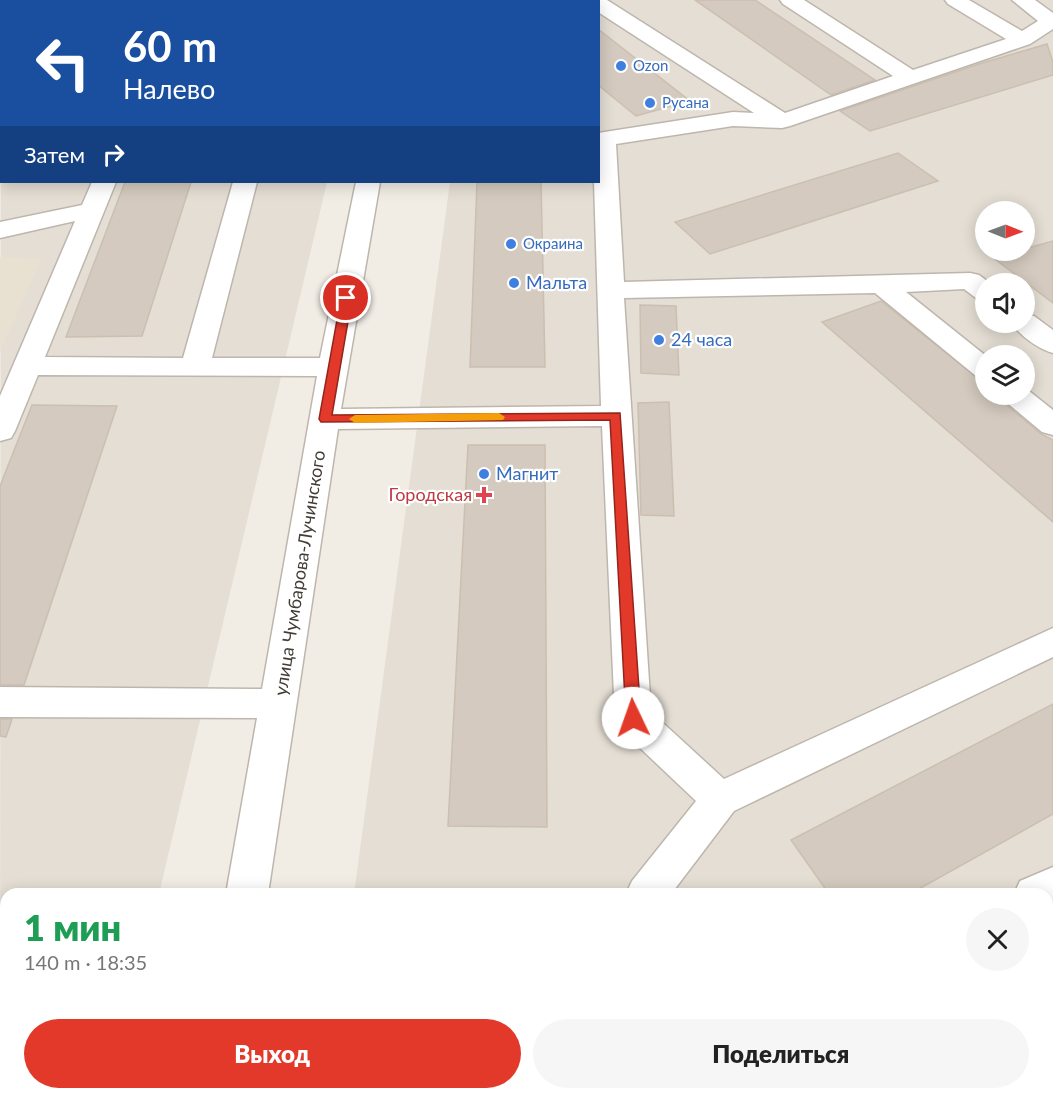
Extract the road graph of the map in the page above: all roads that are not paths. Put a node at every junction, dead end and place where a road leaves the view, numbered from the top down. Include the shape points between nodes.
1 (790, 0) edge
2 (955, 0) edge
3 (1022, 0) edge
4 (600, 3) edge
5 (1013, 43) junction
6 (1053, 44) edge
7 (909, 77) junction
8 (782, 121) junction
9 (104, 183) edge
10 (245, 183) edge
11 (368, 183) edge
12 (92, 210) junction
13 (0, 230) edge
14 (975, 284) edge
15 (881, 285) junction
16 (610, 290) junction
17 (1035, 330) edge
18 (1053, 344) edge
19 (975, 361) edge
20 (27, 366) junction
21 (195, 367) junction
22 (333, 367) junction
23 (1028, 405) edge
24 (616, 416) junction
25 (325, 419) junction
26 (1053, 425) edge
27 (0, 431) edge
28 (1053, 641) edge
29 (0, 702) edge
30 (278, 704) junction
31 (720, 799) junction
32 (248, 888) edge
33 (652, 888) edge

1 - 7 street
2 - 5 street
3 - 5 street via 1050,21
4 - 8 street
5 - 6 street
5 - 7 street
7 - 8 street
8 - 16 street via 733,119 604,139
9 - 12 street
10 - 21 street
11 - 22 street, улица Чумбарова-Лучинского
12 - 13 street
12 - 20 street
14 - 15 street via 970,281
15 - 16 street
15 - 19 street
16 - 24 street
17 - 18 street
20 - 21 street
20 - 27 street
21 - 22 street
22 - 25 street, улица Чумбарова-Лучинского
23 - 26 street
24 - 25 street
24 - 31 street via 633,718
25 - 30 street, улица Чумбарова-Лучинского
28 - 31 street
29 - 30 street
30 - 32 street, улица Чумбарова-Лучинского
31 - 33 street

